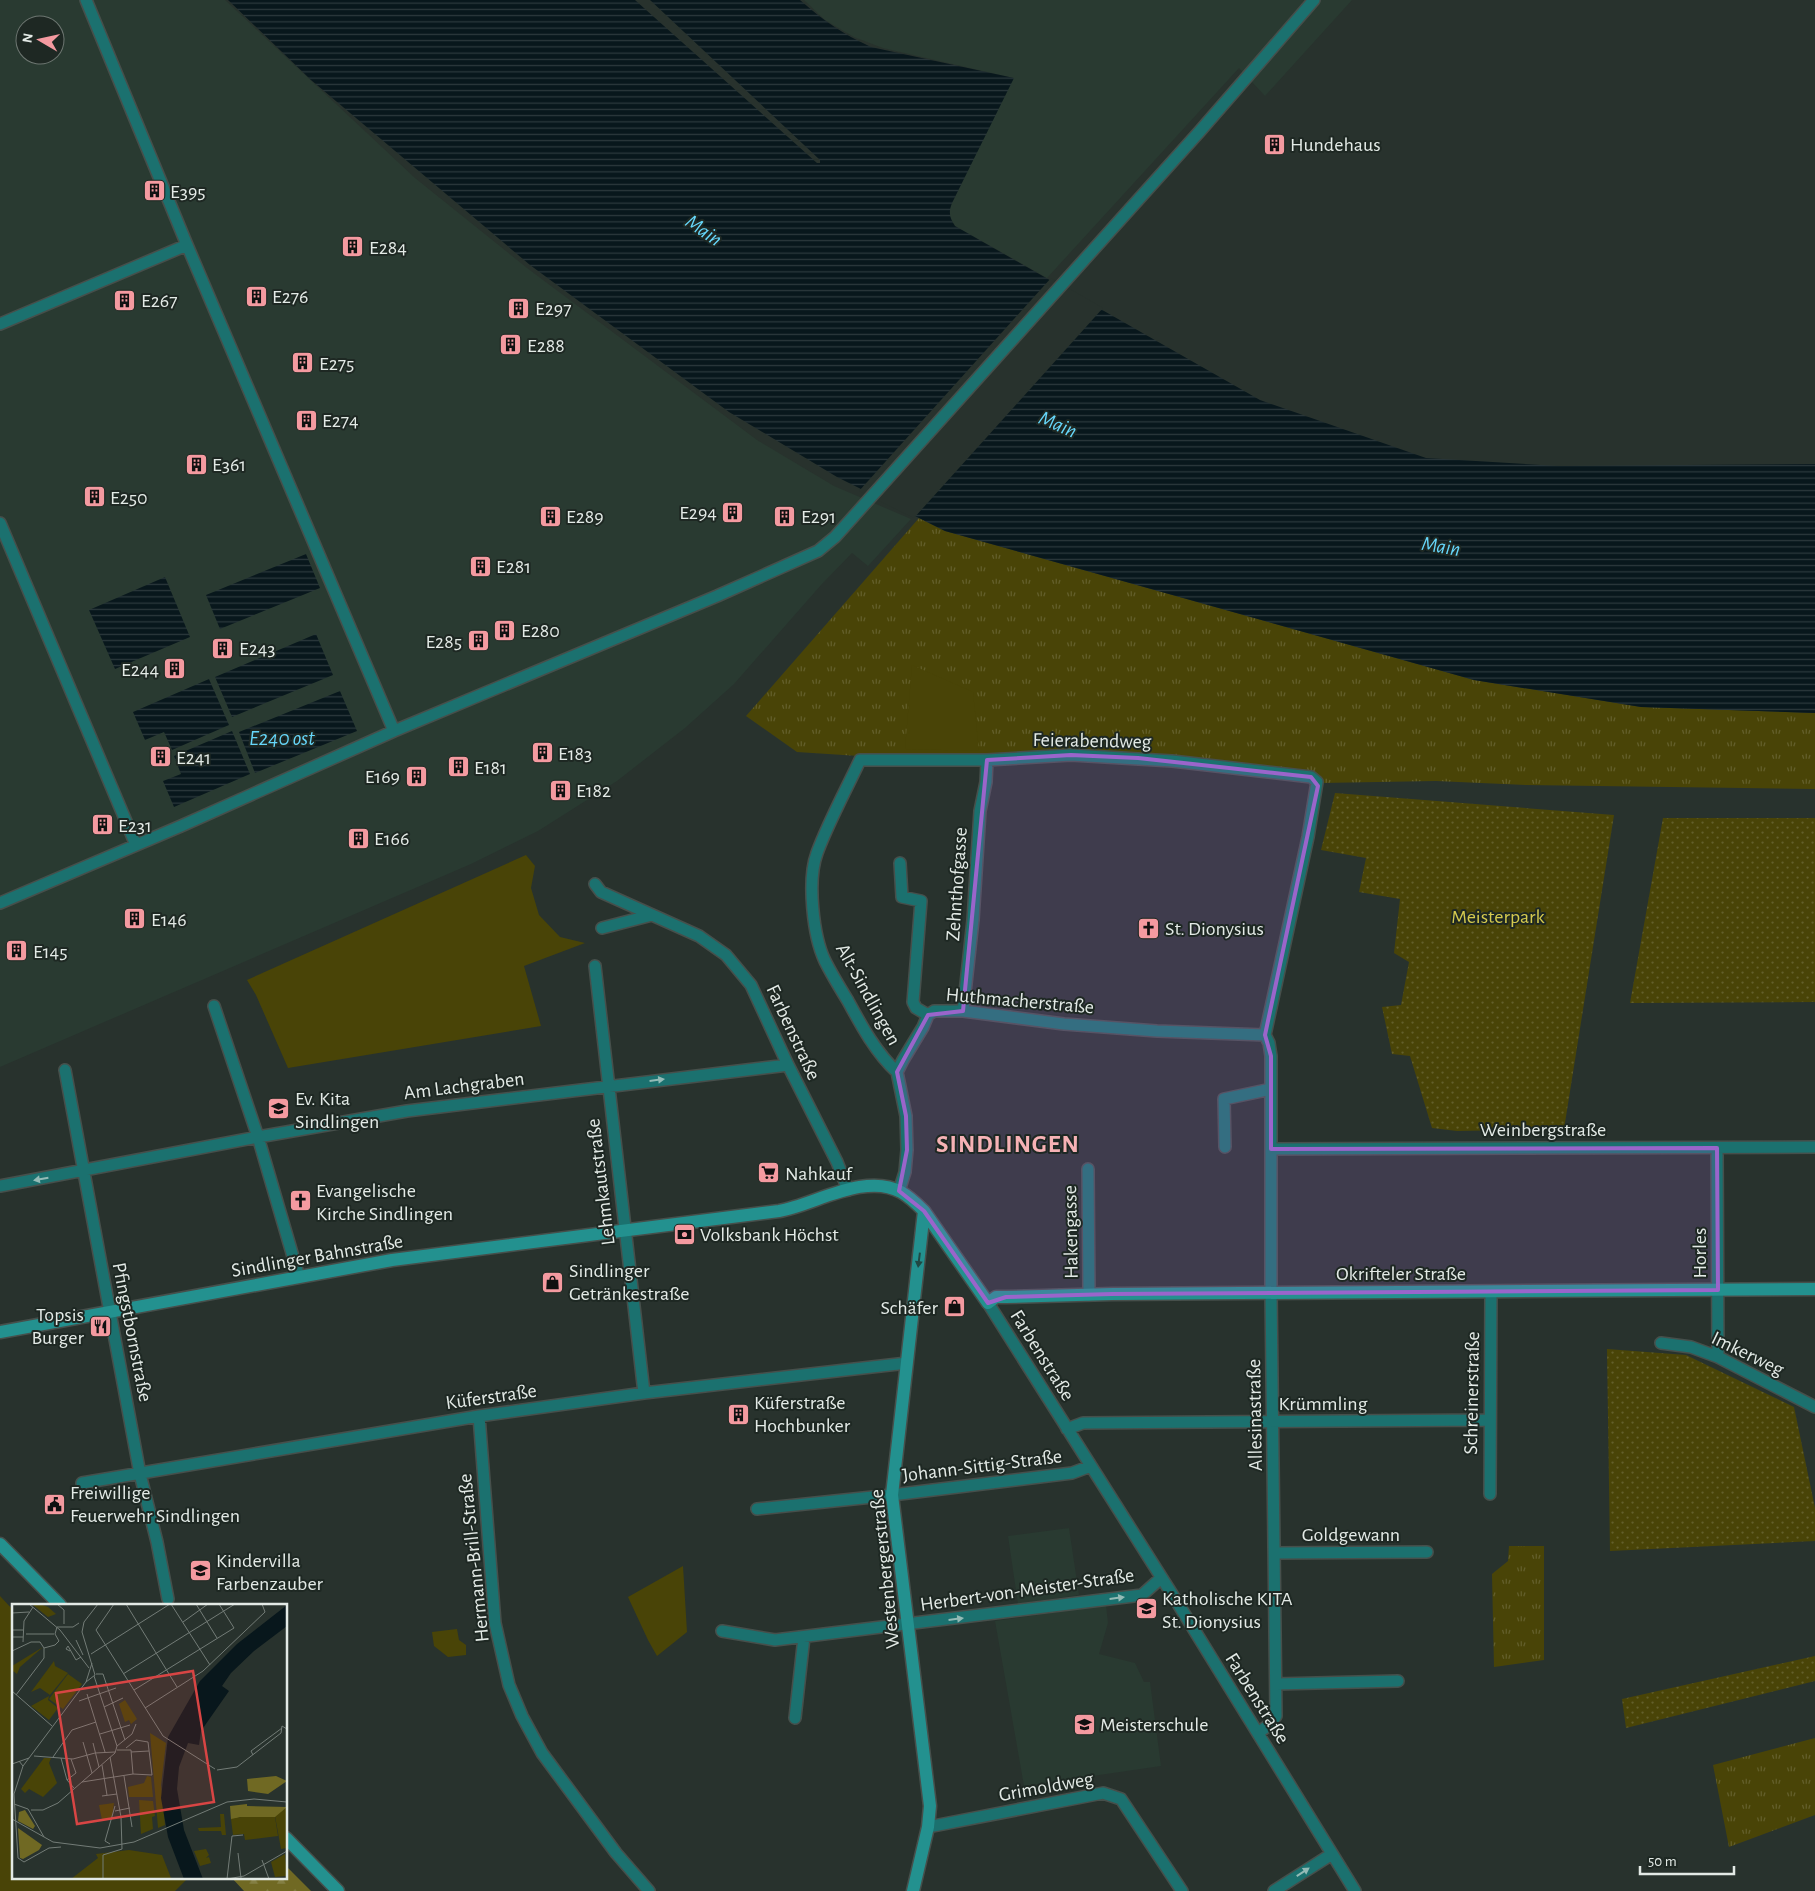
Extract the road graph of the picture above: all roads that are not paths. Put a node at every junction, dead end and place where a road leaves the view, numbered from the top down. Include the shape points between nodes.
1 (86, 0) edge
2 (1314, 0) edge
3 (187, 245) junction
4 (0, 324) edge
5 (0, 523) edge
6 (394, 731) junction
7 (860, 760) joint
8 (987, 760) junction
9 (1318, 786) joint
10 (136, 845) junction
11 (900, 864) dead end
12 (595, 884) dead end
13 (0, 903) edge
14 (652, 915) junction
15 (602, 928) dead end
16 (595, 966) dead end
17 (214, 1006) dead end
18 (963, 1011) junction
19 (928, 1015) junction
20 (1265, 1035) junction
21 (788, 1065) junction
22 (65, 1070) dead end
23 (897, 1072) junction
24 (608, 1086) junction
25 (1271, 1089) junction
26 (258, 1137) junction
27 (1815, 1146) edge
28 (1225, 1148) dead end
29 (1717, 1148) junction
30 (1271, 1149) junction
31 (1088, 1169) dead end
32 (83, 1171) junction
33 (0, 1186) edge
34 (848, 1190) junction
35 (899, 1191) junction
36 (924, 1211) junction
37 (625, 1231) junction
38 (299, 1277) junction
39 (1815, 1289) edge
40 (1718, 1290) junction
41 (1271, 1292) junction
42 (1492, 1292) junction
43 (1089, 1295) junction
44 (988, 1303) junction
45 (110, 1312) junction
46 (0, 1332) edge
47 (1661, 1343) dead end
48 (1718, 1357) junction
49 (907, 1363) junction
50 (644, 1393) junction
51 (1815, 1407) edge
52 (479, 1416) junction
53 (1489, 1420) junction
54 (1273, 1422) junction
55 (1067, 1429) junction
56 (1091, 1466) junction
57 (140, 1474) junction
58 (82, 1483) dead end
59 (1490, 1494) dead end
60 (892, 1495) junction
61 (757, 1509) dead end
62 (0, 1544) edge
63 (1427, 1552) dead end
64 (1275, 1553) junction
65 (1162, 1578) junction
66 (168, 1599) dead end
67 (59, 1604) edge
68 (908, 1625) junction
69 (722, 1631) dead end
70 (804, 1637) junction
71 (1398, 1681) dead end
72 (1276, 1684) junction
73 (795, 1718) dead end
74 (1258, 1734) junction
75 (928, 1827) junction
76 (288, 1840) edge
77 (1332, 1854) junction
78 (338, 1891) edge
79 (649, 1891) edge
80 (913, 1891) edge
81 (1182, 1891) edge
82 (1274, 1891) edge
83 (1355, 1891) edge

1 - 3 street
2 - 6 street via 835,537 818,551
3 - 4 street
3 - 6 street
5 - 10 street
6 - 10 street
7 - 8 street, Feierabendweg
7 - 23 street, Alt-Sindlingen via 816,854 813,917 824,960 886,1062
8 - 9 street, Feierabendweg via 1071,755 1138,758 1311,777
8 - 18 street, Zehnthofgasse
9 - 20 street, Allesinastraße
10 - 13 street
11 - 19 street via 902,897 921,901 913,1002 916,1008
12 - 14 street, Farbenstraße via 601,892
14 - 15 street
14 - 21 street, Farbenstraße via 699,936 726,955 751,985
16 - 24 street, Lehmkautstraße
17 - 26 street
18 - 19 street, Huthmacherstraße via 934,1011
18 - 20 street, Huthmacherstraße via 1157,1031
19 - 23 street, Huthmacherstraße
20 - 25 street, Allesinastraße via 1271,1056
24 -> 21 street, Am Lachgraben
21 - 34 street, Farbenstraße
22 - 32 street, Pfingstbornstraße
23 - 35 street via 907,1133 905,1172
24 - 26 street, Am Lachgraben via 406,1111
24 - 37 street, Lehmkautstraße
25 - 28 street via 1224,1099
25 - 30 street, Allesinastraße
26 - 32 street, Am Lachgraben
26 - 38 street
27 - 29 street, Weinbergstraße
29 - 30 street, Weinbergstraße
29 - 40 street, Horles
30 - 41 street, Allesinastraße
31 - 43 street, Hakengasse
32 -> 33 street, Am Lachgraben
32 - 45 street, Pfingstbornstraße
34 - 35 street, Farbenstraße via 874,1186
34 - 37 street, Sindlinger Bahnstraße via 790,1209
35 - 36 street, Farbenstraße
36 - 44 street, Farbenstraße
36 -> 49 street, Westenbergerstraße
37 - 38 street, Sindlinger Bahnstraße via 392,1260
37 - 50 street, Lehmkautstraße
38 - 45 street, Sindlinger Bahnstraße
39 - 40 street, Okrifteler Straße
40 - 42 street, Okrifteler Straße
40 - 48 street, Horles
41 - 42 street, Okrifteler Straße
41 - 43 street, Okrifteler Straße
41 - 54 street, Allesinastraße
42 - 53 street, Schreinerstraße
43 - 44 street, Okrifteler Straße via 996,1297
44 - 55 street, Farbenstraße
45 - 46 street, Sindlinger Bahnstraße
45 - 57 street, Pfingstbornstraße
47 - 48 street, Imkerweg via 1691,1347
48 - 51 street, Imkerweg
49 - 50 street, Küferstraße
49 - 60 street, Westenbergerstraße
50 - 52 street, Küferstraße
52 - 57 street, Küferstraße
52 - 79 street, Hermann-Brill-Straße via 495,1623 509,1685 542,1753 616,1853
53 - 54 street, Krümmling
53 - 59 street, Schreinerstraße
54 - 55 street, Krümmling via 1083,1423
54 - 64 street, Allesinastraße
55 - 56 street, Farbenstraße
56 - 60 street, Johann-Sittig-Straße via 1072,1473
56 - 65 street, Farbenstraße
57 - 58 street, Küferstraße
57 - 66 street, Pfingstbornstraße
60 - 61 street, Johann-Sittig-Straße
60 - 68 street, Westenbergerstraße
62 - 67 street
63 - 64 street, Goldgewann
64 - 72 street, Allesinastraße
68 -> 65 street, Herbert-von-Meister-Straße via 1142,1595
65 - 74 street, Farbenstraße
68 - 70 street, Herbert-von-Meister-Straße
68 - 75 street, Westenbergerstraße via 930,1806
69 - 70 street, Herbert-von-Meister-Straße via 775,1640
70 - 73 street
71 - 72 street
72 - 74 street, Allesinastraße via 1276,1716
74 - 77 street, Farbenstraße
75 - 80 street, Westenbergerstraße
75 - 81 street, Grimoldweg via 1104,1793 1121,1798
76 - 78 street
82 -> 77 street
77 - 83 street, Farbenstraße

